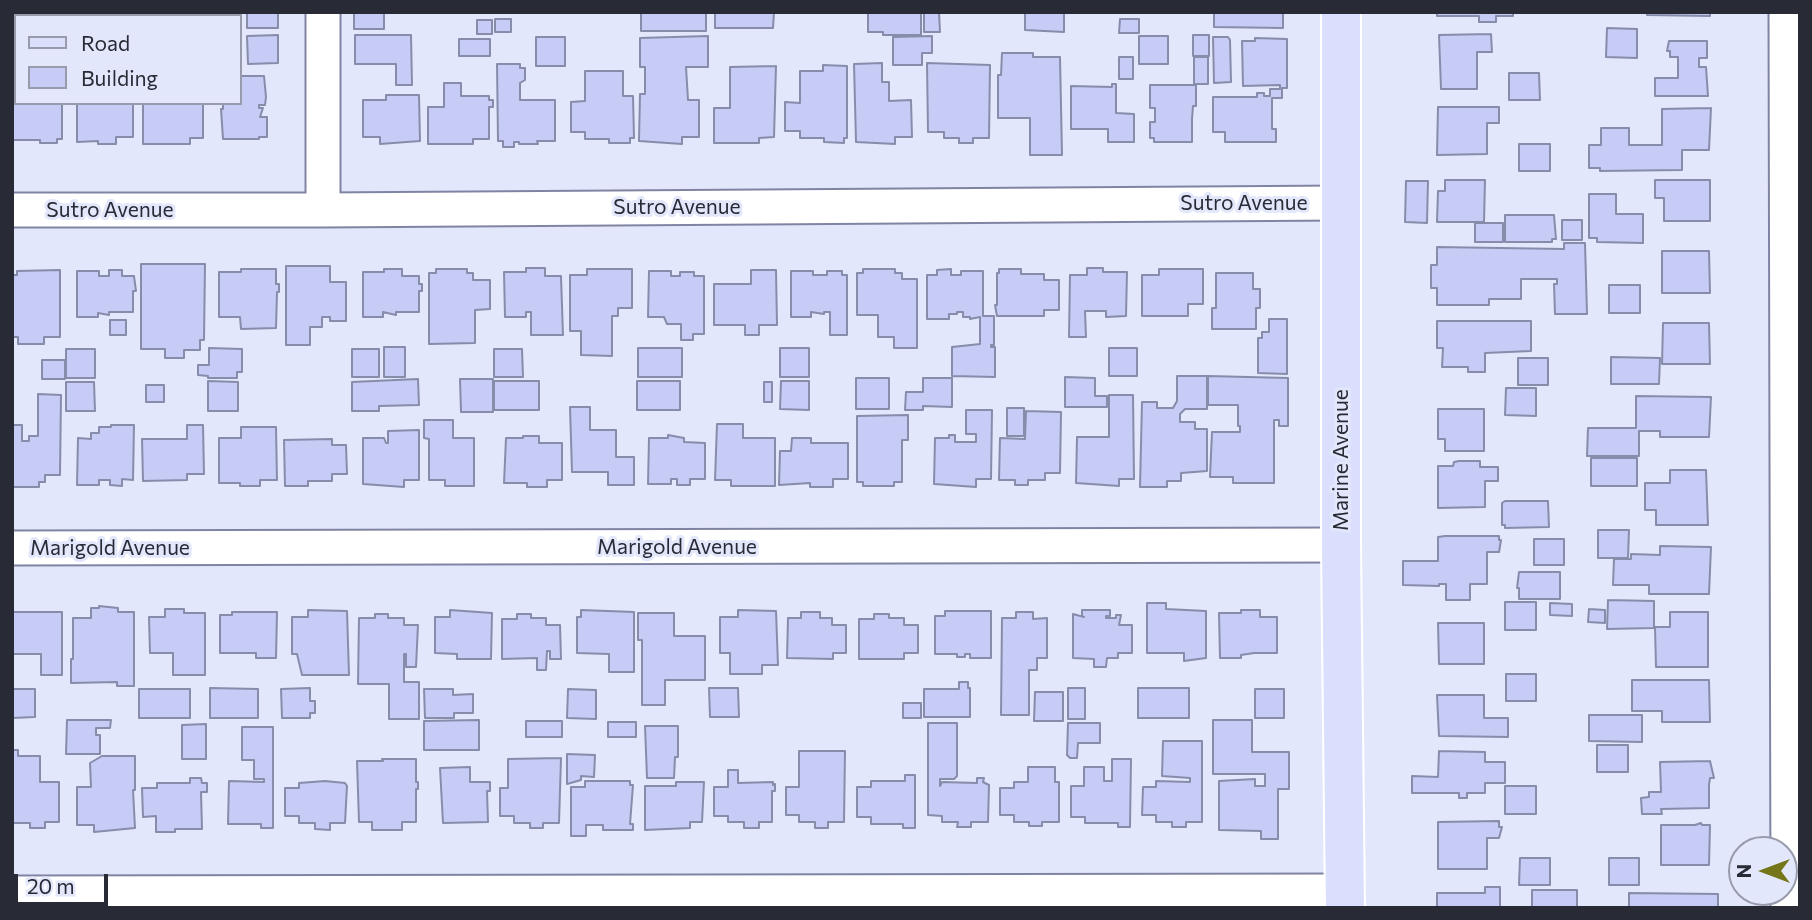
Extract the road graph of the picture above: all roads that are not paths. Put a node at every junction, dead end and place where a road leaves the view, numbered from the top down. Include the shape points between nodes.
1 (323, 12) edge
2 (1341, 12) edge
3 (1786, 12) edge
4 (1341, 203) junction
5 (12, 210) edge
6 (323, 210) junction
7 (1793, 296) edge
8 (1341, 545) junction
9 (12, 548) edge
10 (1794, 671) edge
11 (12, 893) edge
12 (1074, 899) edge
13 (1144, 899) edge
14 (1230, 899) edge
15 (1345, 899) edge
16 (1788, 908) edge

1 - 6 street
2 - 4 main road, Marine Avenue
3 - 7 street
4 - 6 street, Sutro Avenue
4 - 8 main road, Marine Avenue
5 - 6 street, Sutro Avenue
7 - 10 street
8 - 9 street, Marigold Avenue
8 - 15 main road, Marine Avenue
10 - 16 street
11 - 12 street
12 - 13 street
13 - 14 street
14 - 15 street

